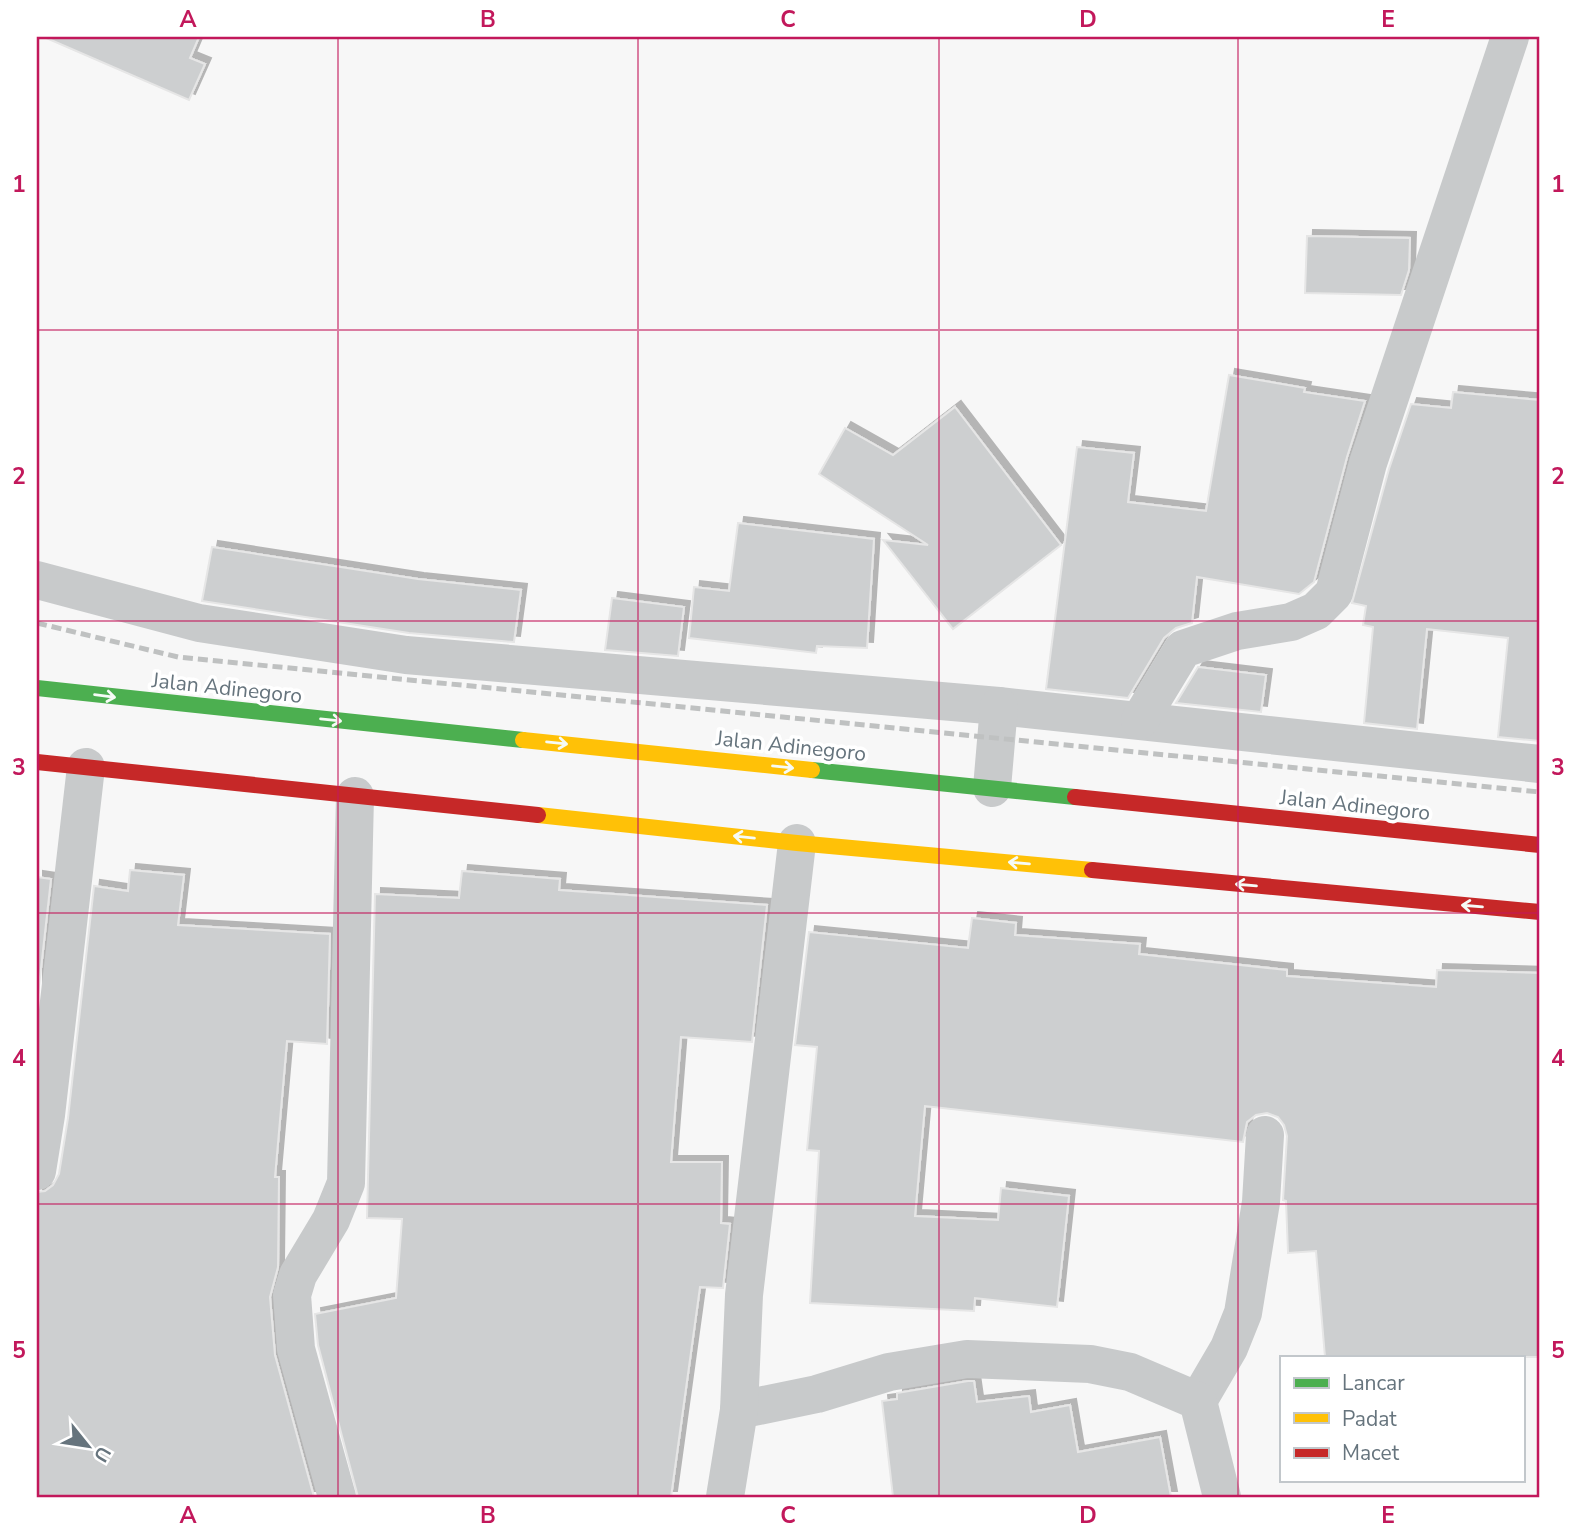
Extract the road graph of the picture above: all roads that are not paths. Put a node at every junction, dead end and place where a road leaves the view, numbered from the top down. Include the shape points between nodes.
1 (1510, 37) edge
2 (37, 580) edge
3 (37, 688) edge
4 (999, 706) junction
5 (1140, 720) junction
6 (37, 762) edge
7 (1540, 764) edge
8 (86, 767) junction
9 (992, 788) junction
10 (355, 796) junction
11 (797, 842) junction
12 (1540, 845) edge
13 (1540, 912) edge
14 (1265, 1135) dead end
15 (37, 1171) edge
16 (1198, 1401) junction
17 (739, 1410) junction
18 (337, 1497) edge
19 (725, 1497) edge
20 (1222, 1497) edge

1 - 5 street via 1368,463 1334,593 1316,611 1292,622 1237,631 1182,649
2 - 4 street via 199,623 406,655
3 -> 9 highway, Jalan Adinegoro
4 - 5 street
4 - 9 street
5 - 7 street
6 - 8 highway
8 - 10 highway
8 - 15 street
9 - 12 highway, Jalan Adinegoro
11 -> 10 highway
10 - 18 street via 346,1183 292,1295 296,1349
13 -> 11 highway
11 - 17 street via 744,1295
14 - 16 street via 1261,1202 1243,1313
16 - 17 street via 1130,1372 1090,1364 967,1359 889,1372 817,1394
16 - 20 street
17 - 19 street

